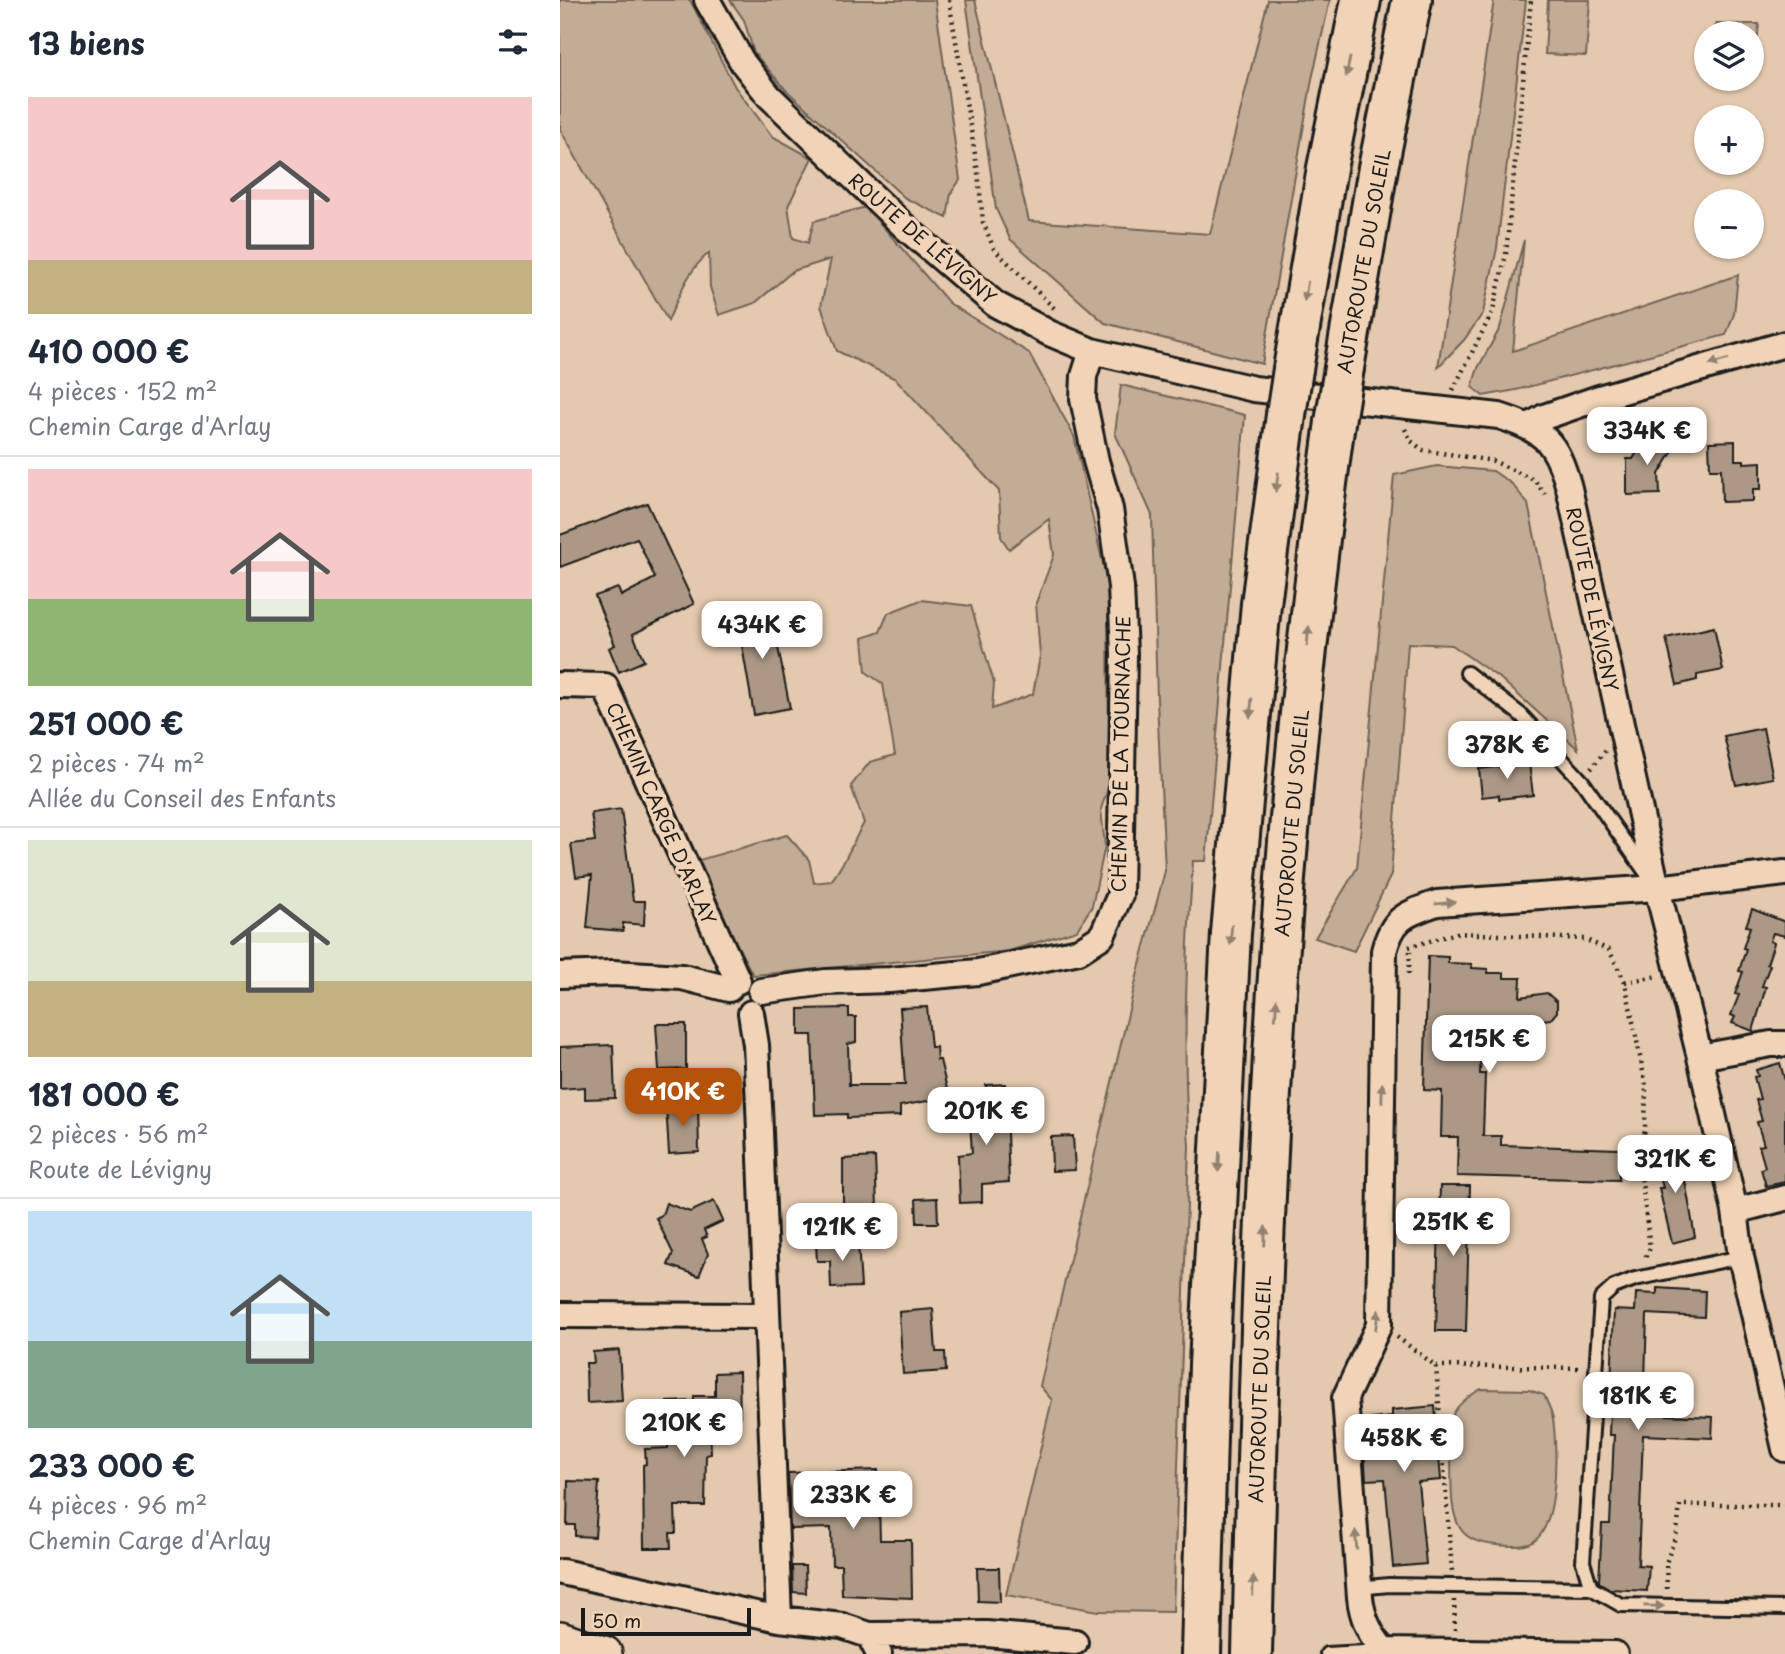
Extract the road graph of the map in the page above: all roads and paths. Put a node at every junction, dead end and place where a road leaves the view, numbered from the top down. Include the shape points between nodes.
1 (707, 0) edge
2 (949, 0) edge
3 (1361, 0) edge
4 (1412, 0) edge
5 (1531, 0) edge
6 (1785, 344) edge
7 (1084, 348) junction
8 (1392, 403) junction
9 (1443, 409) junction
10 (1529, 426) junction
11 (1547, 496) dead end
12 (1467, 673) dead end
13 (568, 685) edge
14 (1602, 738) dead end
15 (1582, 781) junction
16 (1785, 873) edge
17 (1657, 888) junction
18 (1398, 951) dead end
19 (561, 969) edge
20 (1665, 974) dead end
21 (1625, 982) junction
22 (734, 985) junction
23 (756, 1002) junction
24 (1785, 1044) edge
25 (1700, 1058) junction
26 (1785, 1198) edge
27 (1735, 1211) junction
28 (1741, 1257) junction
29 (1635, 1279) junction
30 (560, 1315) edge
31 (767, 1316) junction
32 (1379, 1325) junction
33 (1436, 1366) junction
34 (1597, 1368) junction
35 (1784, 1440) edge
36 (1783, 1505) dead end
37 (562, 1572) dead end
38 (1453, 1586) junction
39 (1591, 1588) junction
40 (1360, 1597) junction
41 (1668, 1606) junction
42 (1785, 1608) edge
43 (779, 1619) junction
44 (560, 1639) edge
45 (1075, 1642) dead end
46 (874, 1644) edge
47 (1384, 1651) junction
48 (604, 1654) edge
49 (1201, 1654) edge
50 (1252, 1654) edge
51 (1327, 1654) edge
52 (1615, 1654) edge

1 - 7 street, ROUTE DE LÉVIGNY via 743,63 769,96 906,228 995,304
2 - 7 path via 983,222 994,249 1058,312
3 -> 49 highway, bridge via 1293,369 1261,604 1231,933 1209,1365
50 -> 4 highway, AUTOROUTE DU SOLEIL, bridge via 1270,1104 1294,774 1335,422
5 - 9 path via 1506,254 1493,311
6 -> 10 street via 1599,398
7 - 8 street, ROUTE DE LÉVIGNY via 1254,389
7 - 23 street, CHEMIN DE LA TOURNACHE via 1083,400 1112,522 1124,654 1120,895 1102,936 1080,951 978,972 826,982
8 - 9 street, ROUTE DE LÉVIGNY
8 - 11 path via 1411,441 1423,450 1493,461 1534,480
9 - 10 street, ROUTE DE LÉVIGNY via 1499,416
10 - 17 street, ROUTE DE LÉVIGNY via 1555,451 1569,488
12 - 15 lane via 1521,715
13 - 22 street, CHEMIN CARGE D'ARLAY via 605,686
14 - 15 path via 1605,751
15 - 17 lane
16 - 17 street
17 - 25 street, ROUTE DE LÉVIGNY
32 -> 17 street via 1384,951 1390,932 1399,919 1437,902
18 - 21 path via 1457,933 1584,939 1609,950
19 - 22 street
20 - 21 path
21 - 29 path via 1646,1086 1645,1131 1638,1151 1650,1248
22 - 23 street via 728,1003 732,1010 745,1014
23 - 31 street
24 - 25 street
25 - 27 street, ROUTE DE LÉVIGNY
26 - 27 street
27 - 28 street, ROUTE DE LÉVIGNY
28 - 29 lane
28 - 35 street, ROUTE DE LÉVIGNY
29 - 34 lane via 1601,1299
30 - 31 street
31 - 43 street
32 - 33 path
40 -> 32 street via 1345,1398
33 - 34 path
33 - 38 path
34 - 39 lane via 1583,1562
36 - 41 path via 1680,1505 1666,1563
37 - 43 street
38 - 39 lane
38 - 40 lane via 1368,1587
39 -> 41 lane via 1621,1605
40 - 47 street via 1365,1622
41 - 42 lane
43 - 46 street via 842,1626
44 - 48 main road
45 - 46 street via 987,1634
47 - 51 lane
47 - 52 street

